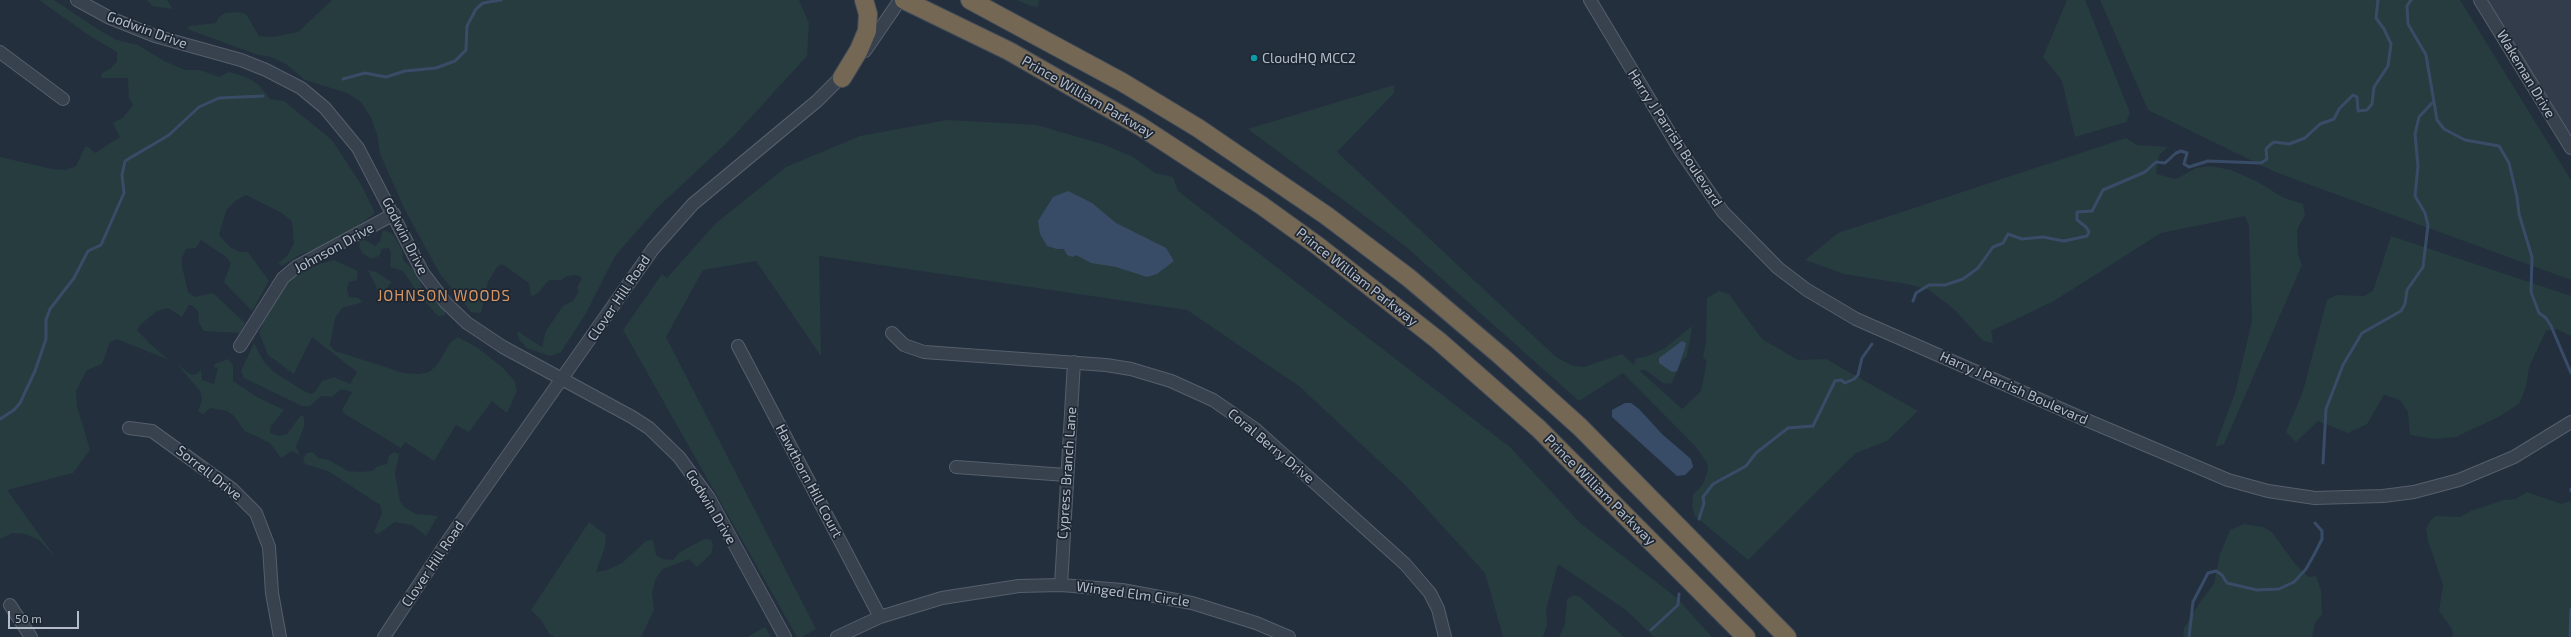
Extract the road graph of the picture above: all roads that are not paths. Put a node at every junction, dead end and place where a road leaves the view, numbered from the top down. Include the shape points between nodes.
1 (77, 0) edge
2 (864, 0) edge
3 (900, 0) edge
4 (904, 0) edge
5 (970, 0) edge
6 (980, 0) edge
7 (1590, 0) edge
8 (2480, 0) edge
9 (1001, 15) junction
10 (0, 52) edge
11 (842, 78) junction
12 (63, 99) dead end
13 (2571, 148) edge
14 (394, 214) junction
15 (892, 333) dead end
16 (240, 346) dead end
17 (738, 346) dead end
18 (1074, 362) junction
19 (563, 380) junction
20 (2571, 422) edge
21 (129, 428) dead end
22 (956, 467) dead end
23 (1066, 474) junction
24 (1061, 585) junction
25 (10, 605) dead end
26 (880, 617) junction
27 (31, 637) edge
28 (280, 637) edge
29 (384, 637) edge
30 (784, 637) edge
31 (837, 637) edge
32 (1289, 637) edge
33 (1445, 637) edge
34 (1746, 637) edge
35 (1787, 637) edge

1 - 14 street, Godwin Drive via 154,36 241,60 301,88 325,108 348,134 367,163
2 - 11 highway via 868,14 867,30 859,50
3 - 11 street, Clover Hill Road
4 - 34 highway, Prince William Parkway via 1009,51 1140,126 1254,200 1318,246 1439,341 1539,428
5 - 9 highway, Prince William Parkway
6 - 9 highway
7 - 20 street, Harry J Parrish Boulevard via 1680,150 1714,199 1749,240 1778,268 1807,290 1856,319 2077,416 2234,482 2292,496 2323,499 2414,492 2459,480 2509,459
8 - 13 street, Wakeman Drive
9 - 35 highway, Prince William Parkway via 1122,82 1198,128 1327,216 1408,278 1502,356 1580,427
10 - 12 street
11 - 19 street, Clover Hill Road via 717,182 672,226
14 - 16 street, Johnson Drive via 296,267 283,278
14 - 19 street, Godwin Drive via 423,273 446,304 488,338
15 - 18 street, Coral Berry Drive via 904,345 924,352
17 - 26 street, Hawthorn Hill Court
18 - 23 street, Cypress Branch Lane
18 - 33 street, Coral Berry Drive via 1151,374 1195,391 1235,414 1405,564 1430,593 1438,609
19 - 29 street, Clover Hill Road via 449,540
19 - 30 street, Godwin Drive via 649,428 679,457 709,498
21 - 28 street, Sorrell Drive via 152,431 232,489 256,513 269,547 273,599
22 - 23 street
23 - 24 street, Cypress Branch Lane
24 - 26 street, Winged Elm Circle via 1019,586 972,592 919,604
24 - 32 street, Winged Elm Circle via 1122,590 1192,603 1256,622
25 - 27 street
26 - 31 street, Winged Elm Circle

